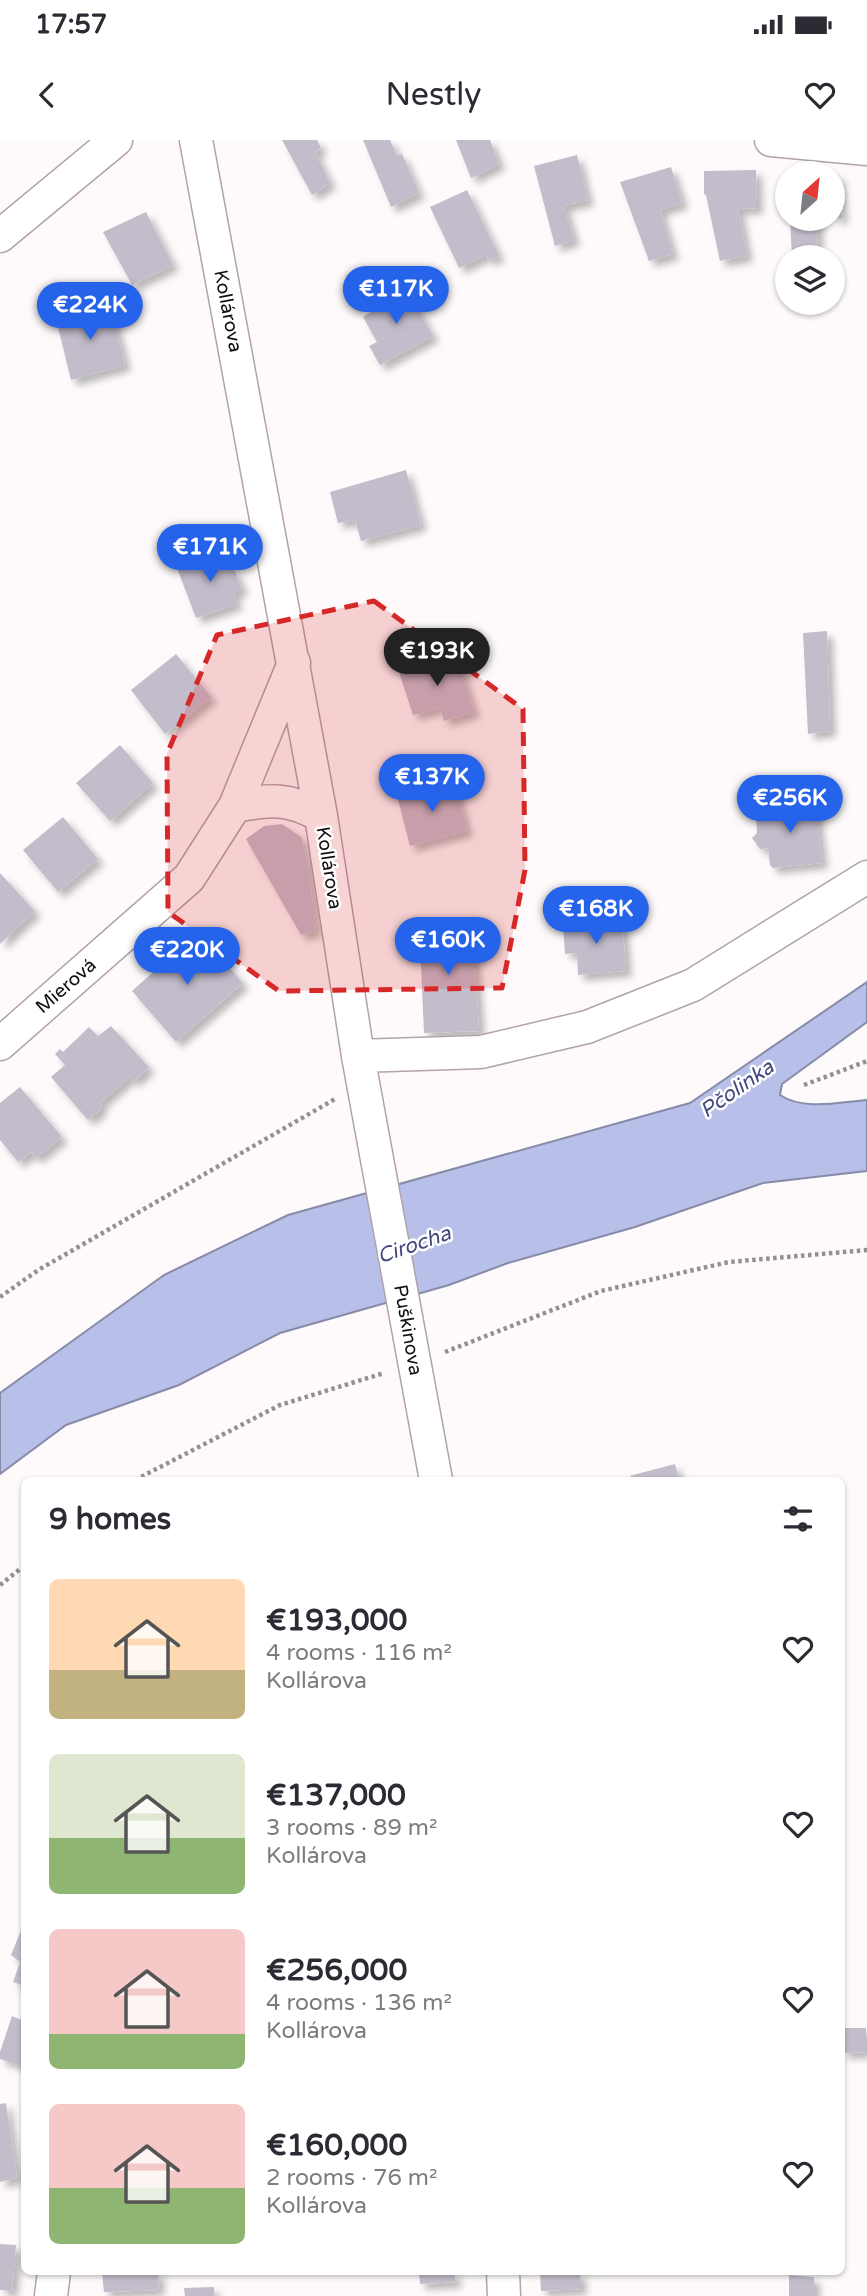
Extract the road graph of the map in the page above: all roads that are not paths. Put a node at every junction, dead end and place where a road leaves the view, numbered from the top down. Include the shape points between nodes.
1 (116, 140) edge
2 (196, 140) edge
3 (771, 140) edge
4 (867, 149) edge
5 (0, 236) edge
6 (294, 663) junction
7 (235, 806) junction
8 (321, 816) junction
9 (867, 877) edge
10 (0, 1044) edge
11 (361, 1074) junction
12 (435, 1477) edge
13 (54, 2275) edge
14 (503, 2275) edge
15 (51, 2296) edge
16 (504, 2296) edge

1 - 5 street
2 - 6 street, Kollárova
3 - 4 street
6 - 7 street, Mierová
6 - 8 street, Kollárova
7 - 8 street via 262,800 300,804
7 - 10 street, Mierová via 189,878
8 - 11 street, Kollárova
9 - 11 street via 693,985 587,1027
11 - 12 street, Puškinova
13 - 15 street
14 - 16 street

